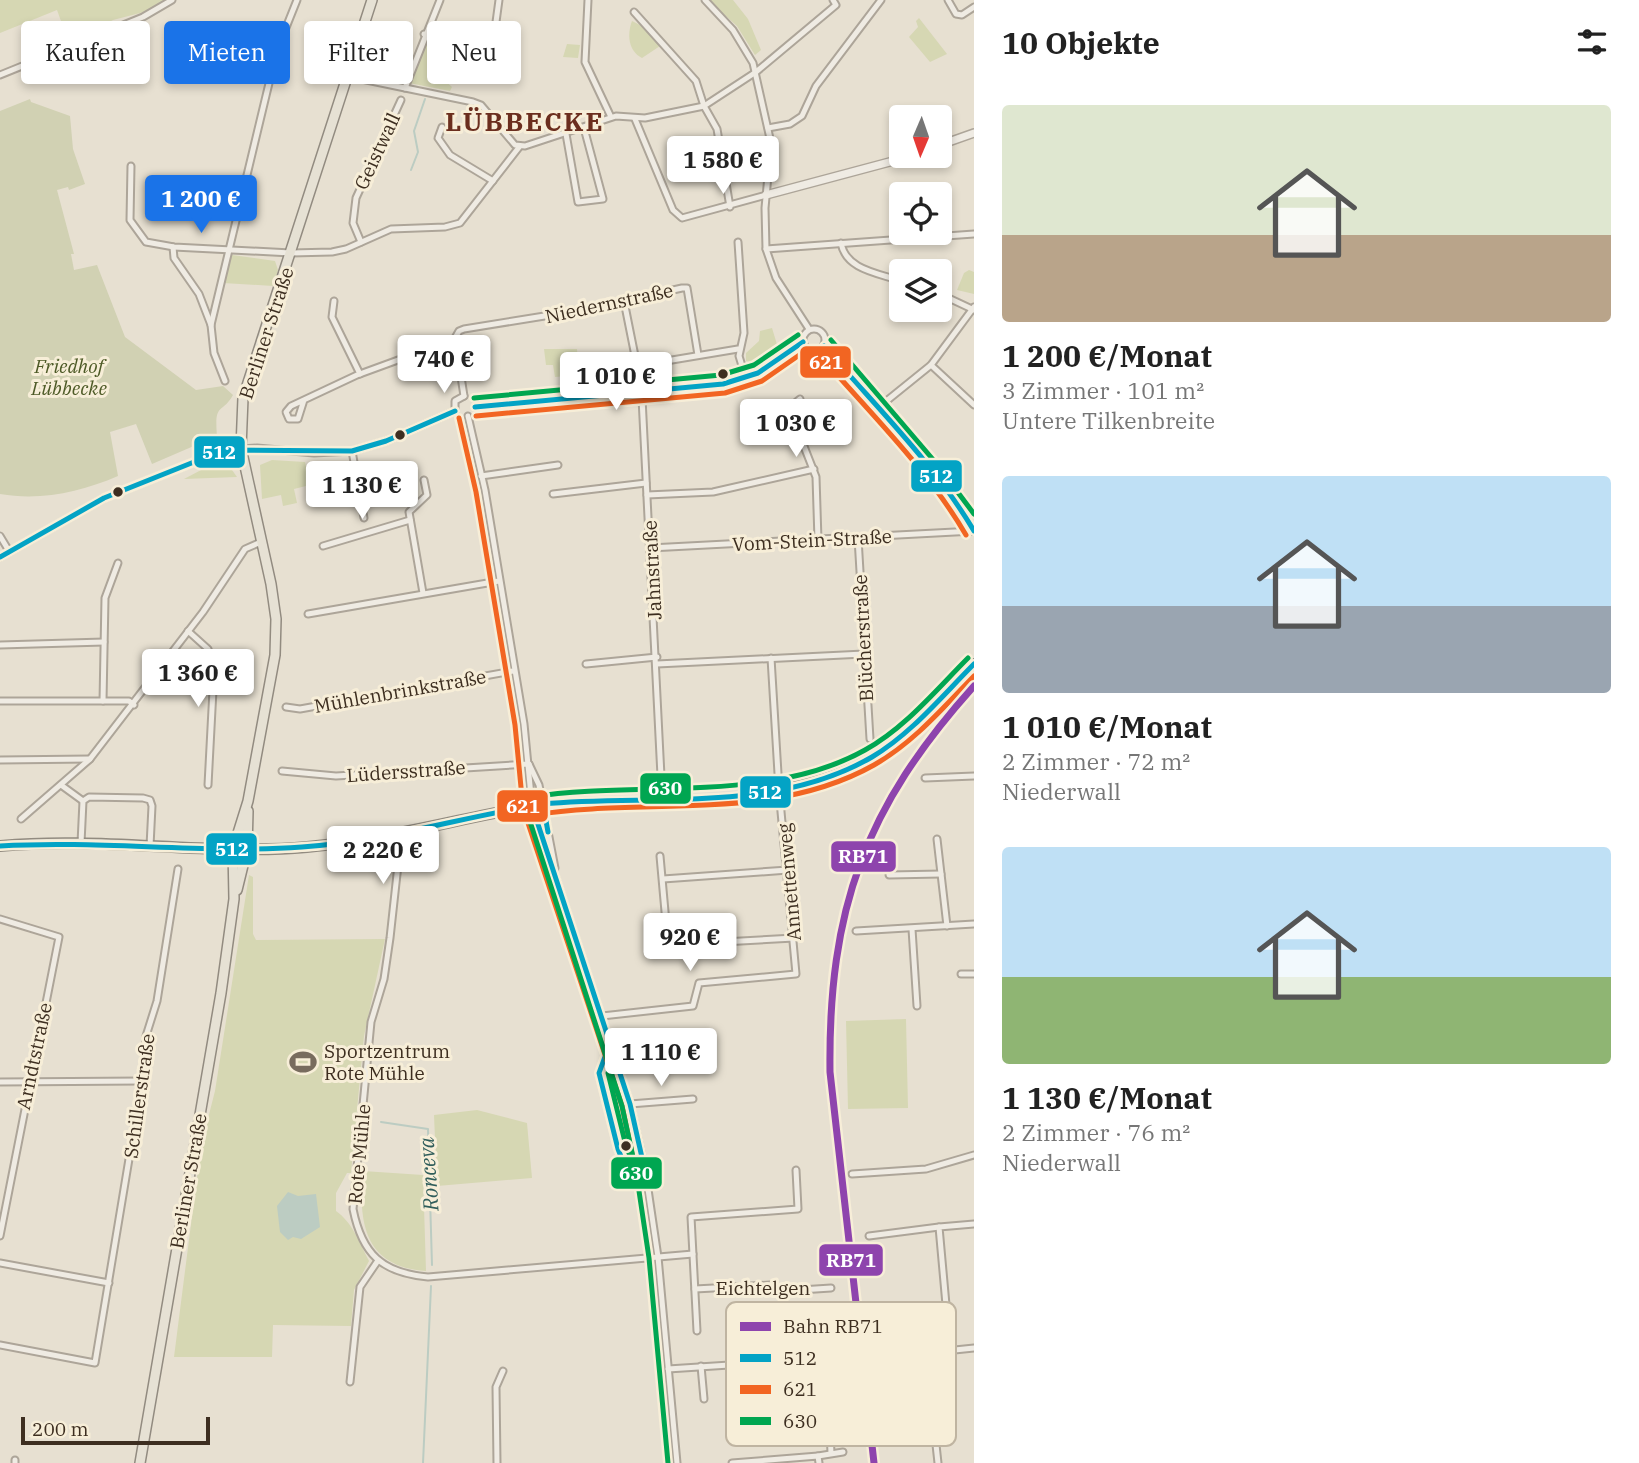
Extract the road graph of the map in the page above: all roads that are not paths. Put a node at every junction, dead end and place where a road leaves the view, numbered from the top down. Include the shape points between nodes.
1 (172, 0) edge
2 (297, 0) edge
3 (372, 0) edge
4 (440, 0) edge
5 (499, 0) edge
6 (588, 0) edge
7 (705, 0) edge
8 (833, 0) edge
9 (881, 0) edge
10 (948, 0) edge
11 (974, 7) edge
12 (634, 12) dead end
13 (365, 21) edge
14 (424, 34) junction
15 (755, 72) junction
16 (0, 75) edge
17 (344, 84) edge
18 (386, 84) edge
19 (405, 88) junction
20 (401, 100) dead end
21 (704, 106) junction
22 (611, 117) junction
23 (635, 119) junction
24 (442, 127) dead end
25 (584, 128) junction
26 (768, 128) junction
27 (974, 133) edge
28 (566, 134) junction
29 (952, 141) edge
30 (520, 146) junction
31 (889, 162) edge
32 (131, 166) dead end
33 (494, 181) junction
34 (766, 195) junction
35 (730, 207) junction
36 (974, 234) edge
37 (361, 242) junction
38 (738, 242) dead end
39 (841, 243) junction
40 (173, 247) junction
41 (228, 249) junction
42 (766, 249) junction
43 (291, 253) junction
44 (889, 277) edge
45 (952, 299) edge
46 (334, 301) dead end
47 (624, 301) junction
48 (974, 309) edge
49 (211, 325) junction
50 (809, 329) junction
51 (803, 342) junction
52 (451, 345) junction
53 (824, 346) junction
54 (738, 349) junction
55 (808, 349) junction
56 (698, 355) junction
57 (642, 365) junction
58 (931, 365) junction
59 (360, 374) junction
60 (746, 378) junction
61 (225, 381) dead end
62 (746, 386) junction
63 (636, 391) junction
64 (464, 396) junction
65 (591, 397) junction
66 (642, 398) junction
67 (800, 399) dead end
68 (304, 400) dead end
69 (974, 405) edge
70 (475, 407) junction
71 (879, 407) junction
72 (455, 411) junction
73 (468, 416) junction
74 (241, 448) junction
75 (352, 451) junction
76 (558, 465) dead end
77 (814, 469) junction
78 (481, 475) junction
79 (424, 480) dead end
80 (646, 483) junction
81 (553, 494) dead end
82 (647, 495) junction
83 (364, 518) dead end
84 (410, 520) junction
85 (974, 531) edge
86 (0, 536) edge
87 (858, 538) junction
88 (818, 540) junction
89 (261, 542) junction
90 (323, 546) dead end
91 (650, 548) junction
92 (9, 551) junction
93 (0, 556) edge
94 (118, 563) dead end
95 (499, 581) junction
96 (423, 593) junction
97 (308, 614) dead end
98 (188, 631) junction
99 (104, 642) junction
100 (0, 645) edge
101 (864, 654) junction
102 (657, 657) junction
103 (771, 658) junction
104 (586, 664) dead end
105 (657, 664) junction
106 (974, 664) edge
107 (513, 671) junction
108 (0, 701) edge
109 (103, 701) junction
110 (134, 705) junction
111 (286, 707) dead end
112 (870, 738) dead end
113 (90, 759) junction
114 (0, 760) edge
115 (529, 764) junction
116 (282, 771) dead end
117 (974, 776) edge
118 (925, 778) dead end
119 (61, 785) junction
120 (208, 785) dead end
121 (779, 790) junction
122 (662, 796) junction
123 (83, 801) junction
124 (248, 801) junction
125 (543, 804) junction
126 (532, 806) junction
127 (21, 819) dead end
128 (394, 833) junction
129 (937, 839) dead end
130 (81, 843) junction
131 (0, 846) edge
132 (150, 846) junction
133 (233, 849) junction
134 (247, 849) junction
135 (660, 856) dead end
136 (178, 869) dead end
137 (555, 870) junction
138 (788, 870) junction
139 (941, 874) junction
140 (890, 875) dead end
141 (663, 879) junction
142 (234, 899) junction
143 (0, 919) edge
144 (974, 924) edge
145 (947, 926) junction
146 (912, 929) junction
147 (856, 930) dead end
148 (794, 938) junction
149 (961, 974) dead end
150 (974, 974) edge
151 (917, 1006) dead end
152 (602, 1016) junction
153 (142, 1081) junction
154 (0, 1082) edge
155 (28, 1082) junction
156 (693, 1099) dead end
157 (630, 1104) junction
158 (974, 1155) edge
159 (796, 1170) dead end
160 (852, 1174) dead end
161 (974, 1224) edge
162 (939, 1227) junction
163 (0, 1236) edge
164 (869, 1236) dead end
165 (693, 1254) junction
166 (658, 1257) junction
167 (377, 1262) junction
168 (0, 1263) edge
169 (109, 1283) junction
170 (831, 1288) dead end
171 (695, 1289) junction
172 (946, 1302) edge
173 (697, 1331) dead end
174 (0, 1345) edge
175 (974, 1348) edge
176 (956, 1349) edge
177 (726, 1365) edge
178 (701, 1366) junction
179 (668, 1369) junction
180 (503, 1371) dead end
181 (350, 1382) dead end
182 (704, 1399) dead end
183 (831, 1446) edge
184 (843, 1452) dead end
185 (831, 1453) junction
186 (818, 1455) junction
187 (140, 1463) edge
188 (497, 1463) edge
189 (677, 1463) edge
190 (732, 1463) edge
191 (819, 1463) edge

1 - 16 street via 143,17
2 - 41 street via 277,50
3 - 13 main road, Berliner Straße
4 - 14 street, Geistwall
5 - 14 street via 495,40 489,46
6 - 22 street via 585,62
7 - 15 street via 738,38
8 - 15 street via 836,5
9 - 26 street via 817,86 802,116 790,124
10 - 11 street via 956,14
12 - 21 street via 686,67
14 - 19 street, Geistwall
15 - 21 street
15 - 26 street
17 - 43 main road, Berliner Straße
18 - 19 street
19 - 30 street via 481,105
20 - 37 street, Geistwall via 356,198 353,223
21 - 23 street
21 - 35 street via 717,129
22 - 23 street
22 - 25 street
23 - 35 street via 673,210 682,218
24 - 33 street via 438,138 442,148
25 - 28 street
25 - 28 street via 603,198 578,202
26 - 34 street via 771,154
27 - 29 street
28 - 30 street
30 - 33 street
31 - 34 street
32 - 40 street via 129,207 135,230 146,242
33 - 37 street via 457,225 402,228
34 - 35 street
34 - 42 street
36 - 39 street
37 - 43 street via 332,252
38 - 54 street via 744,333
39 - 42 street
39 - 44 street via 847,260
40 - 41 street
40 - 49 street via 174,258 199,294
41 - 43 street
41 - 49 street
42 - 50 street via 776,278
43 - 74 main road, Berliner Straße via 243,398
45 - 48 street
46 - 59 street via 332,317
47 - 52 street, Niedernstraße via 464,329
47 - 56 street, Niedernstraße via 687,288
47 - 57 street via 635,356
48 - 58 street
49 - 61 street via 214,353
50 - 51 street
50 - 53 street via 823,333
51 - 55 street
51 - 60 street via 775,364
52 - 59 street via 439,345
52 - 64 street via 457,351
53 - 55 street
53 - 71 street
54 - 56 street
54 - 60 street
55 - 62 street
56 - 57 street
57 - 63 street
58 - 69 street
58 - 71 street
59 - 68 street
60 - 62 street
60 - 63 street via 704,388
62 - 66 street via 709,394
63 - 65 street
64 - 70 street
64 - 72 street via 455,401
65 - 66 street
65 - 70 street
66 - 80 street, Jahnstraße
67 - 77 street via 789,408
70 - 73 street
71 - 85 street via 958,504
72 - 73 street
72 - 75 street
73 - 78 street
74 - 75 street
74 - 89 main road, Berliner Straße
74 - 92 street via 190,462 114,493
75 - 83 street
76 - 78 street
77 - 82 street via 713,492
77 - 88 street
78 - 95 street
79 - 84 street via 427,495 411,507
80 - 81 street
80 - 82 street, Jahnstraße
82 - 91 street, Jahnstraße
84 - 90 street
84 - 96 street
85 - 87 street, Vom-Stein-Straße
86 - 92 street
87 - 88 street, Vom-Stein-Straße
87 - 101 street, Blücherstraße
88 - 91 street, Vom-Stein-Straße
89 - 98 street via 245,549
89 - 124 main road, Berliner Straße via 276,638
91 - 102 street, Jahnstraße
92 - 93 street
94 - 99 street via 105,598
95 - 96 street
95 - 107 street
96 - 97 street
98 - 110 street
98 - 120 street via 208,649 214,670
99 - 100 street
99 - 109 street
101 - 103 street
101 - 112 street, Blücherstraße
102 - 104 street
102 - 105 street, Jahnstraße
103 - 105 street
103 - 121 street, Annettenweg
105 - 122 street, Jahnstraße
106 - 121 main road via 878,752 831,776
107 - 111 street, Mühlenbrinkstraße via 300,709
107 - 115 street
108 - 109 street
109 - 110 street
110 - 113 street
113 - 114 street
113 - 119 street
115 - 116 street, Lüdersstraße via 336,776
115 - 125 street
115 - 126 street
117 - 118 street
119 - 123 street
119 - 127 street
121 - 122 main road
121 - 138 street, Annettenweg
122 - 125 main road
123 - 130 street
123 - 132 street via 89,797 150,800
124 - 133 main road, Berliner Straße
124 - 134 main road, Berliner Straße
125 - 126 main road
125 - 137 street
126 - 128 main road
126 - 137 street
128 - 134 main road via 327,845
128 - 167 street, Rote Mühle via 398,864 390,938 371,1022 353,1209 357,1227
129 - 139 street
130 - 131 main road
130 - 132 main road
132 - 133 main road
133 - 134 main road
133 - 142 main road, Berliner Straße
134 - 142 main road, Berliner Straße
135 - 141 street
136 - 153 street, Schillerstraße via 157,1001 146,1036
137 - 152 street
138 - 141 street
138 - 148 street, Annettenweg
139 - 140 street
139 - 145 street
141 - 148 street via 668,945
142 - 187 main road, Berliner Straße
143 - 155 street, Arndtstraße via 59,937
144 - 145 street
145 - 146 street
146 - 147 street
146 - 151 street
148 - 152 street, Annettenweg via 796,974 699,983 693,1006
149 - 150 street
152 - 157 street
153 - 155 street
153 - 169 street, Schillerstraße
154 - 155 street
155 - 163 street, Arndtstraße
156 - 157 street
157 - 166 street
158 - 160 street via 926,1169
159 - 165 street, Eichtelgen via 798,1209 691,1217
161 - 162 street
162 - 164 street
162 - 172 street
165 - 166 street
165 - 171 street, Eichtelgen
166 - 167 street via 428,1277 395,1271
166 - 179 street
167 - 181 street via 360,1287
168 - 169 street
169 - 174 street, Schillerstraße via 95,1363
170 - 171 street, Eichtelgen
171 - 173 street, Eichtelgen
175 - 176 street
177 - 178 street
178 - 179 street
178 - 182 street
179 - 189 street
180 - 188 street via 496,1387
183 - 185 street
184 - 185 street
185 - 186 street
186 - 190 street
186 - 191 street

